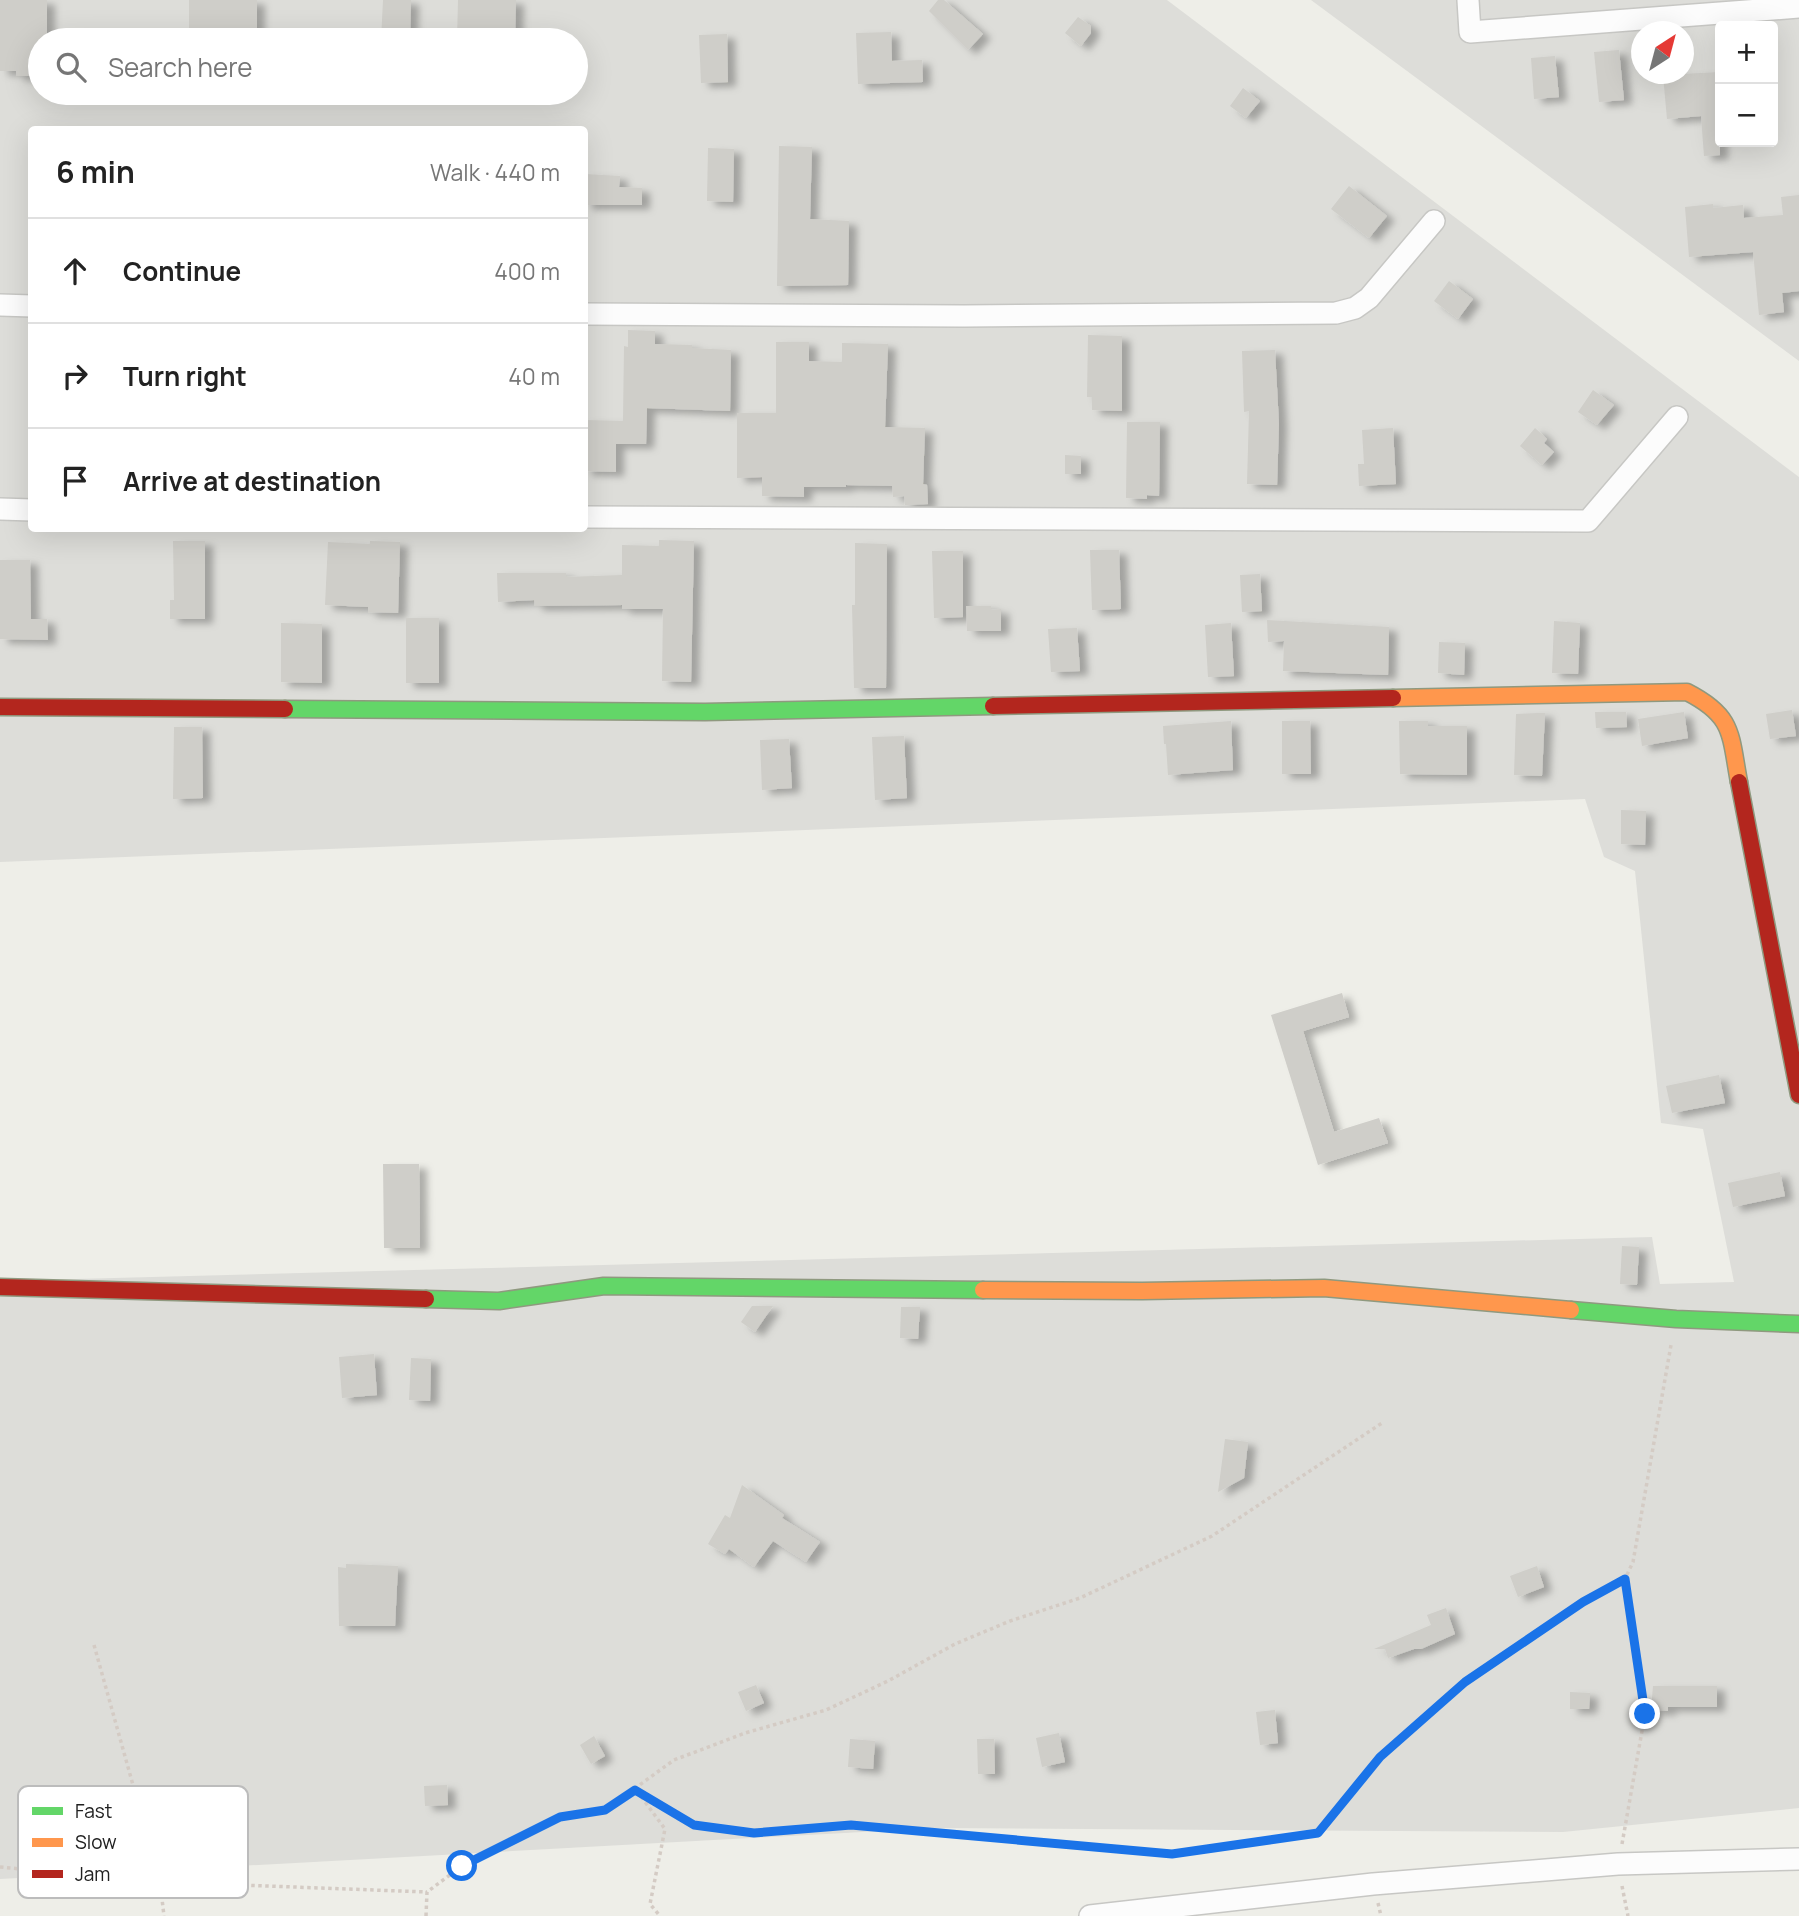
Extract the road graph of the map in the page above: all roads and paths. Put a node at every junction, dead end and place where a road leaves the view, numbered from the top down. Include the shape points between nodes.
1 (1468, 0) edge
2 (1799, 6) edge
3 (1434, 220) dead end
4 (0, 306) edge
5 (28, 306) edge
6 (588, 314) edge
7 (1678, 417) dead end
8 (0, 509) edge
9 (28, 510) edge
10 (588, 517) edge
11 (0, 708) edge
12 (1799, 1095) edge
13 (0, 1287) edge
14 (1676, 1319) junction
15 (1799, 1324) edge
16 (1382, 1423) dead end
17 (1625, 1579) junction
18 (94, 1645) dead end
19 (133, 1786) edge
20 (635, 1790) junction
21 (1799, 1859) edge
22 (1618, 1864) junction
23 (0, 1867) edge
24 (18, 1869) edge
25 (248, 1885) edge
26 (427, 1892) junction
27 (161, 1898) edge
28 (163, 1916) edge
29 (426, 1916) edge
30 (660, 1916) edge
31 (1090, 1916) edge
32 (1628, 1916) edge

1 - 2 street via 1470,32
3 - 6 street via 1369,298 1336,313
4 - 5 street
7 - 10 street via 1588,521
8 - 9 street
11 - 12 street via 705,712 1687,692 1710,704 1729,728
13 - 14 street via 499,1301 604,1286 1142,1291 1324,1288
14 - 15 street
14 - 17 path via 1633,1562
16 - 20 path via 1212,1536 1080,1598 955,1644 826,1710 674,1760
17 - 20 path via 1465,1682 1380,1757 1318,1833 1172,1854 851,1825 754,1833 694,1825
17 - 22 path via 1645,1714
18 - 19 path
20 - 26 path via 605,1810 560,1817 462,1866
20 - 30 path via 665,1829 650,1904
21 - 22 street
22 - 31 street via 1373,1884
22 - 32 path
23 - 24 path
25 - 26 path
26 - 29 path
27 - 28 path

